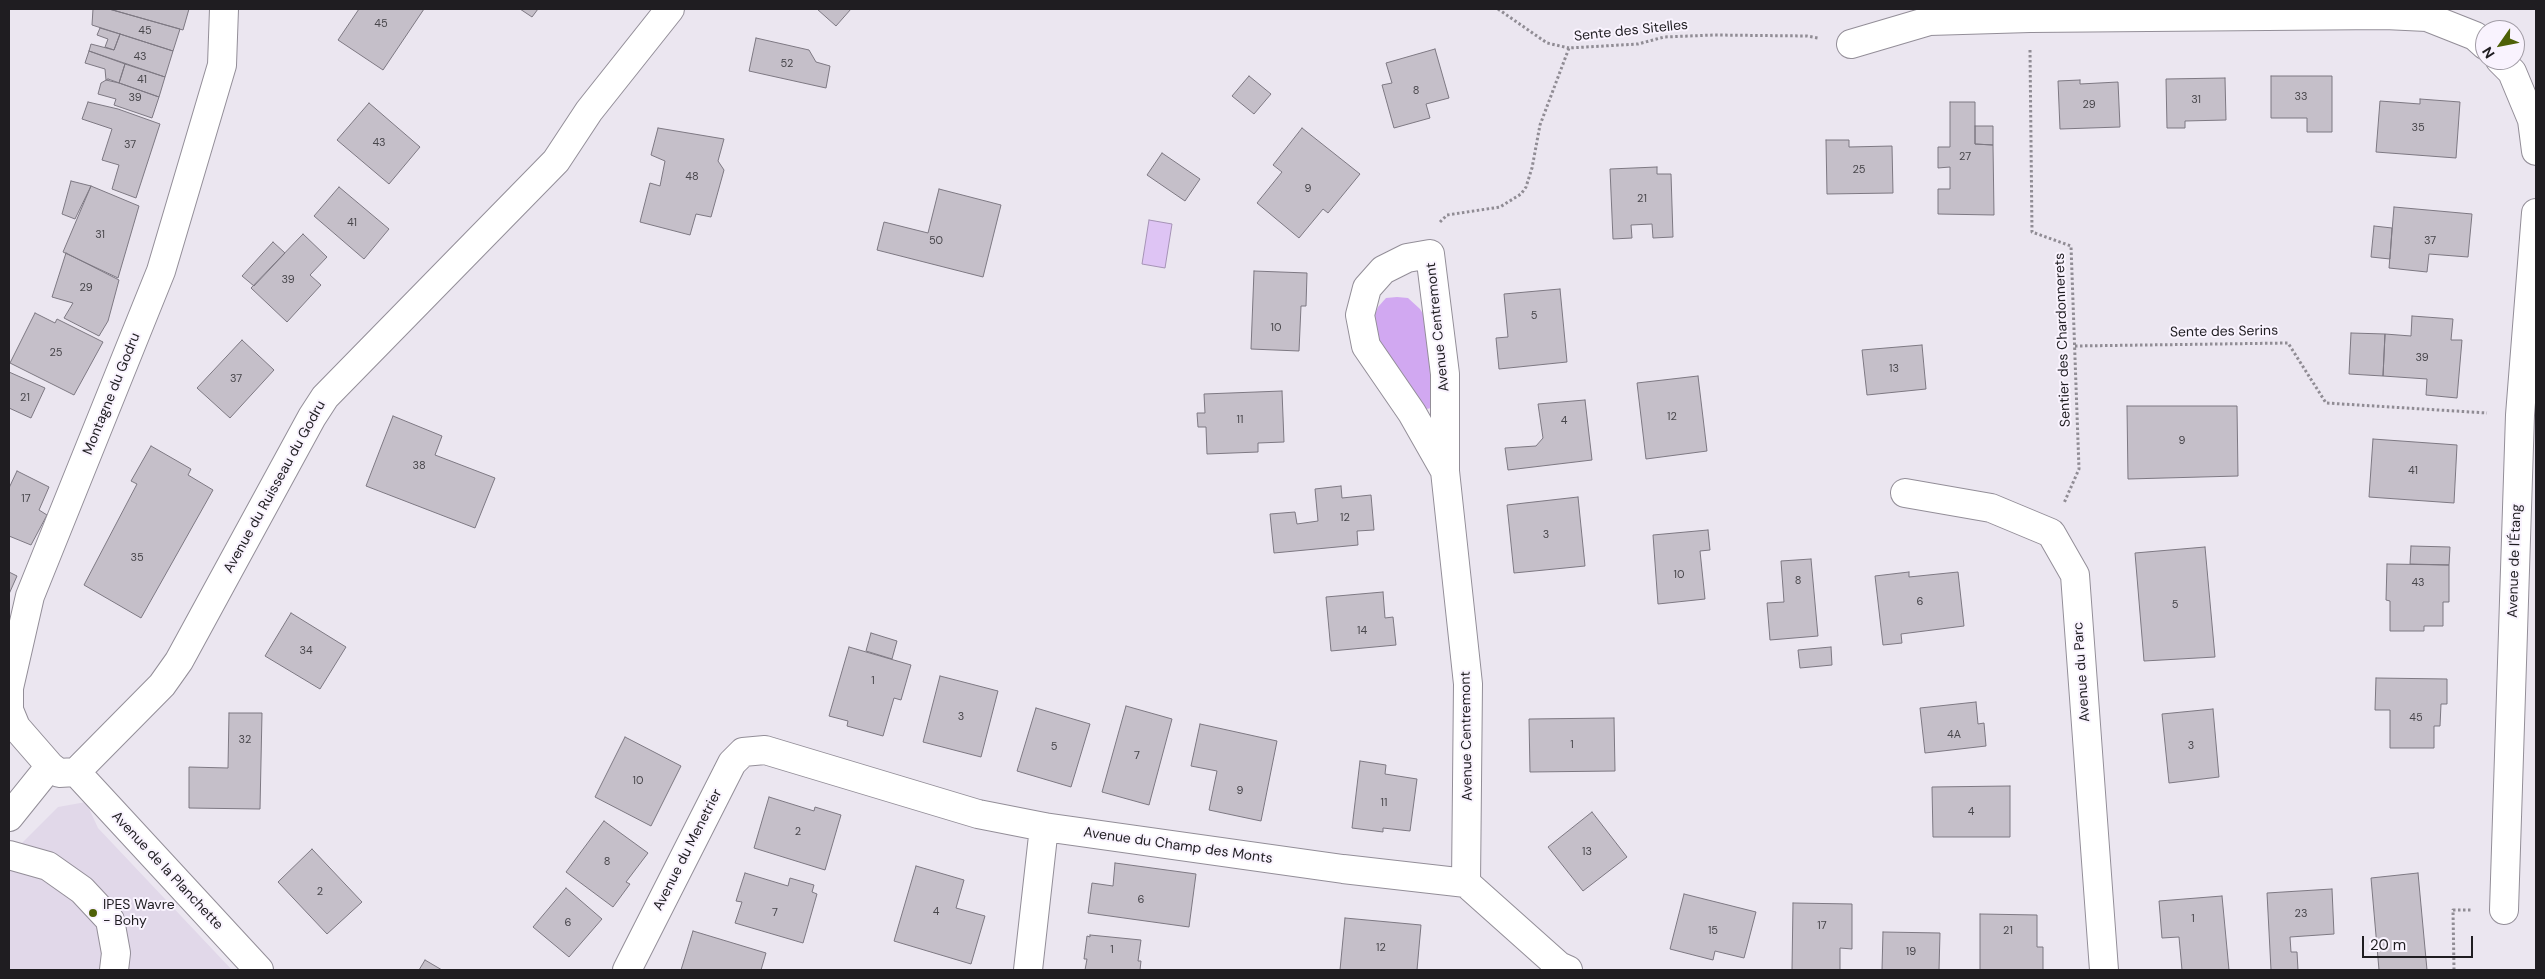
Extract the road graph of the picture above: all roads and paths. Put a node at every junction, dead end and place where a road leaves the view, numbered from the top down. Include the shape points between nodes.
1 (224, 9) edge
2 (670, 9) edge
3 (1498, 9) edge
4 (2022, 15) edge
5 (2475, 36) edge
6 (1851, 44) joint
7 (1569, 48) junction
8 (2510, 70) edge
9 (2536, 151) edge
10 (2536, 213) edge
11 (1430, 254) junction
12 (2075, 346) junction
13 (2520, 416) junction
14 (1445, 471) junction
15 (1905, 493) dead end
16 (2051, 533) junction
17 (765, 750) joint
18 (63, 769) junction
19 (9, 817) edge
20 (1044, 828) junction
21 (9, 855) edge
22 (1466, 883) junction
23 (2504, 910) joint
24 (114, 970) edge
25 (259, 970) edge
26 (627, 970) edge
27 (1028, 970) edge
28 (1568, 970) edge
29 (2104, 970) edge
30 (2454, 970) edge

1 - 18 street, Montagne du Godru via 222,65 161,271 30,596 9,688 10,710 16,726
2 - 18 street, Avenue du Ruisseau du Godru via 589,111 556,161 325,398 312,416 179,661 162,685
3 - 7 path via 1547,43
4 - 5 street via 2427,17
4 - 6 street via 1929,21
4 - 12 path, Sentier des Chardonnerets via 2032,232 2071,246
6 - 7 path, Sente des Sitelles via 1807,36 1714,35
7 - 11 path, Sente des Sitelles via 1540,124 1526,187 1500,207 1447,215 1440,221
8 - 9 street via 2532,120
10 - 13 street, Avenue de l'Étang
11 - 14 street, Avenue Centremont via 1446,374
11 - 14 street, Avenue Centremont via 1407,258 1382,270 1367,288 1360,314 1366,346 1412,413
12 - 13 path, Sente des Serins via 2288,342 2326,403
12 - 16 path, Sentier des Chardonnerets via 2079,469
13 - 23 street, Avenue de l'Étang
14 - 22 street, Avenue Centremont via 1468,684
15 - 16 street via 1991,508
16 - 29 street, Avenue du Parc via 2075,575
17 - 20 street, Avenue du Champ des Monts via 978,814
17 - 26 street, Avenue du Menetrier via 743,752 732,763
18 - 19 street, Avenue du Ruisseau du Godru
18 - 25 street, Avenue de la Planchette
20 - 22 street, Avenue du Champ des Monts
20 - 27 street
21 - 24 street via 48,866 82,890 110,920 116,953
22 - 28 street
23 - 30 path via 2453,910

